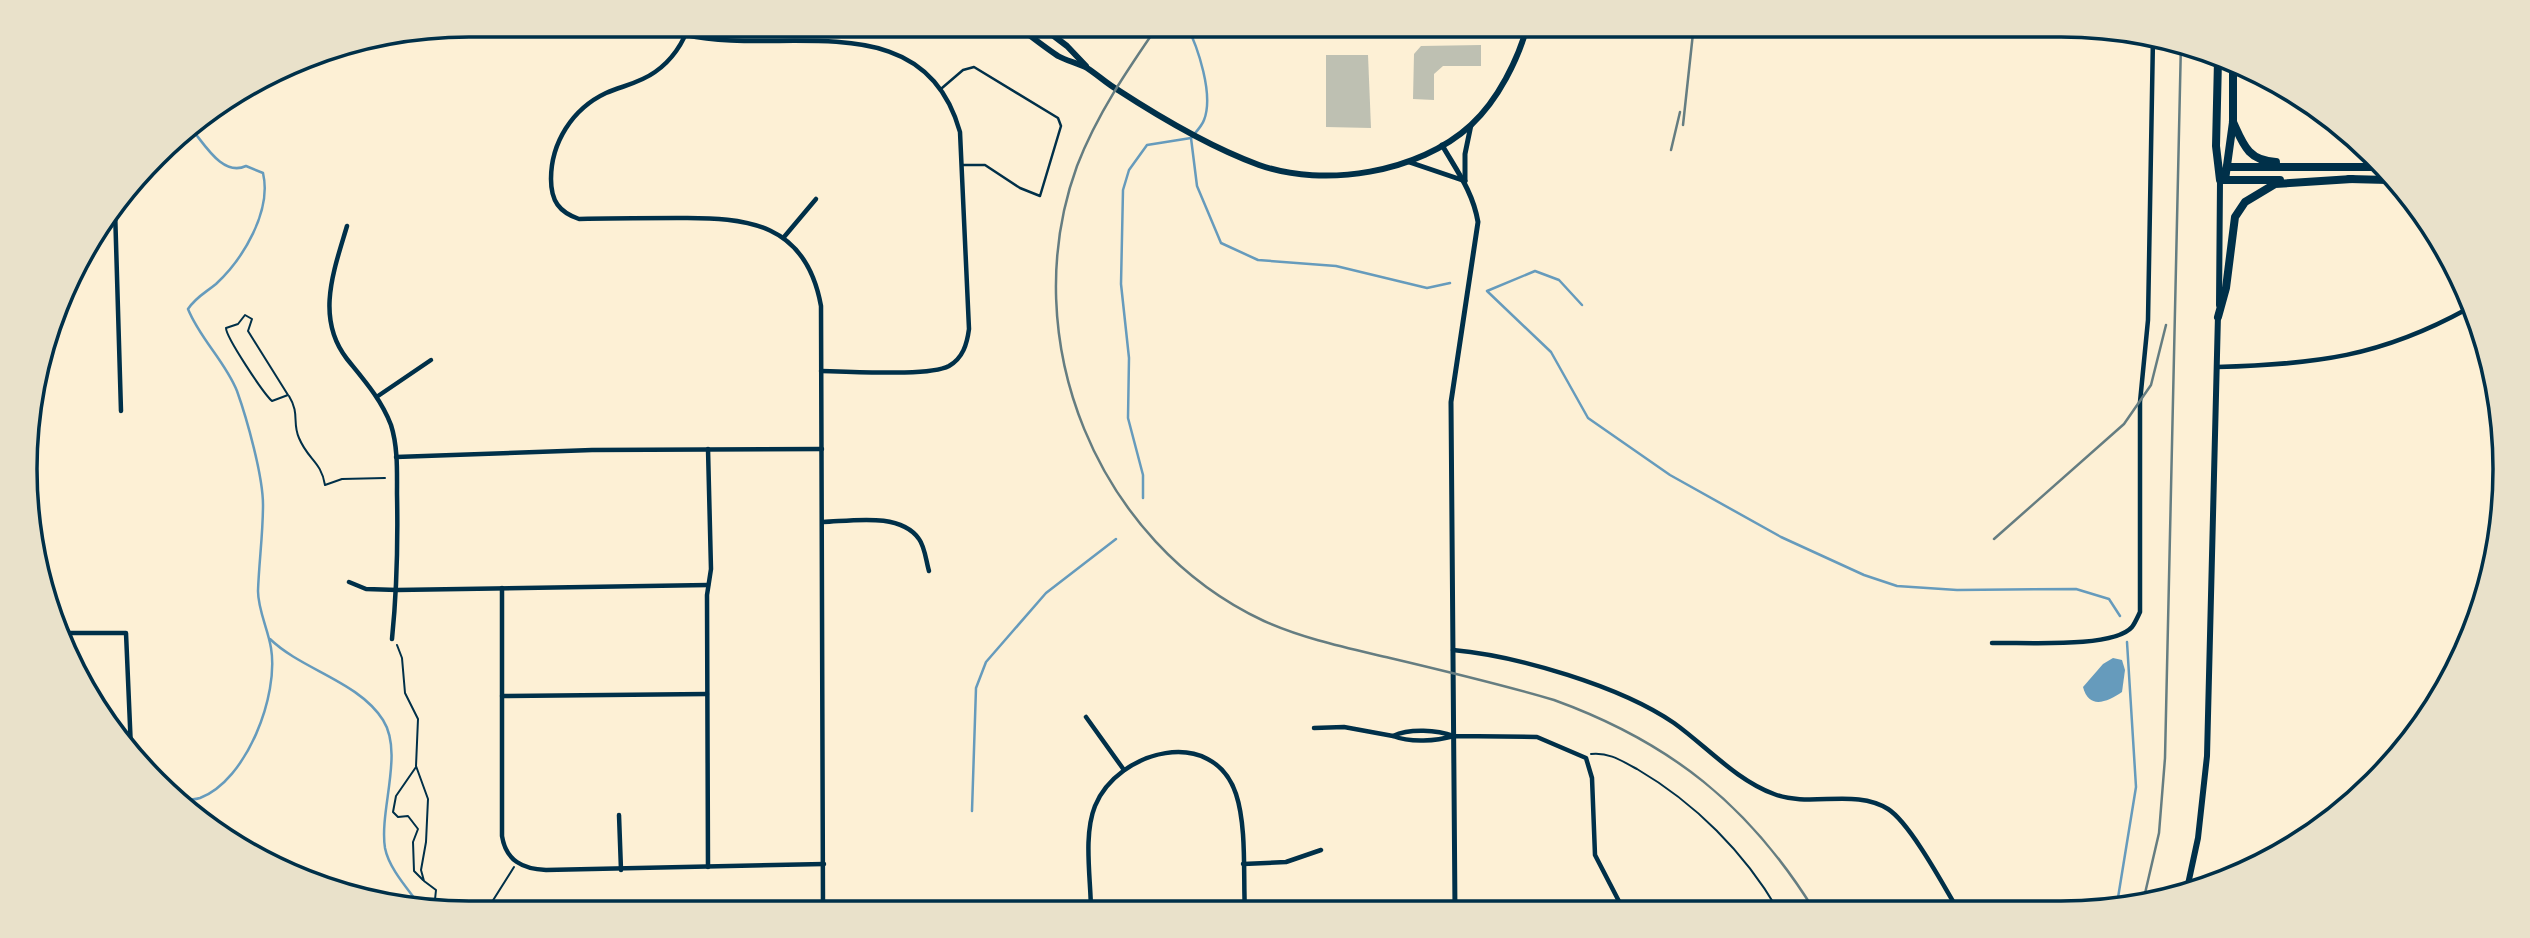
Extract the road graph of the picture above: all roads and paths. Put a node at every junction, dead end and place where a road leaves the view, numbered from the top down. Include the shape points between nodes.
1 (685, 37) edge
2 (695, 37) edge
3 (1033, 37) edge
4 (1055, 37) edge
5 (1523, 37) edge
6 (2153, 47) edge
7 (2218, 67) edge
8 (1087, 68) junction
9 (2233, 73) edge
10 (942, 88) junction
11 (2233, 122) junction
12 (1471, 125) junction
13 (1442, 145) junction
14 (1408, 161) junction
15 (962, 165) junction
16 (2223, 167) junction
17 (2352, 167) junction
18 (2371, 167) edge
19 (2222, 180) junction
20 (2352, 180) junction
21 (2382, 180) edge
22 (1465, 181) junction
23 (816, 199) dead end
24 (115, 221) edge
25 (347, 226) dead end
26 (784, 237) junction
27 (2463, 312) edge
28 (2218, 317) junction
29 (431, 360) dead end
30 (2217, 367) junction
31 (821, 371) junction
32 (288, 395) junction
33 (377, 396) junction
34 (121, 411) dead end
35 (708, 449) junction
36 (822, 449) junction
37 (396, 457) junction
38 (385, 478) dead end
39 (823, 522) junction
40 (929, 571) dead end
41 (349, 582) dead end
42 (708, 585) junction
43 (502, 588) junction
44 (397, 590) junction
45 (70, 633) edge
46 (392, 639) joint
47 (1992, 643) dead end
48 (1452, 650) junction
49 (707, 694) junction
50 (502, 696) junction
51 (1086, 717) dead end
52 (1314, 728) dead end
53 (1454, 736) junction
54 (131, 738) edge
55 (1583, 755) junction
56 (416, 766) junction
57 (1124, 770) junction
58 (620, 815) dead end
59 (1321, 850) dead end
60 (516, 862) junction
61 (824, 864) junction
62 (1243, 864) junction
63 (708, 867) junction
64 (621, 870) junction
65 (425, 881) junction
66 (2188, 882) edge
67 (435, 900) edge
68 (493, 901) edge
69 (823, 901) edge
70 (1091, 901) edge
71 (1245, 901) edge
72 (1455, 901) edge
73 (1619, 901) edge
74 (1772, 901) edge
75 (1952, 901) edge

1 - 26 street via 656,71 605,94 570,122 557,143 551,166 555,203 565,214 579,219 726,217
2 - 10 street via 828,40 876,47 927,71
3 - 8 main road via 1060,57
4 - 8 main road
5 - 12 main road via 1505,79
6 - 47 street via 2148,320 2140,402 2140,612 2132,627 2097,640
7 - 16 highway
8 - 14 main road via 1214,145 1261,165 1295,173 1353,173
9 - 11 highway
10 - 15 street via 954,108
10 - 15 lane via 963,70 974,67 1058,118 1062,126 1040,196 985,165
11 - 16 highway
11 - 17 highway via 2243,146 2255,158
12 - 13 main road
12 - 22 street
13 - 14 main road
13 - 22 street
14 - 22 street
15 - 31 street via 969,329 960,356 936,370
16 - 17 highway
16 - 19 highway
17 - 18 highway
19 - 20 highway
19 - 28 main road
20 - 21 highway
20 - 28 highway via 2275,184 2245,202 2235,216
22 - 48 street via 1478,222 1451,402
23 - 26 street
24 - 34 street
25 - 33 street via 332,279 331,326 344,356
26 - 31 street via 810,268 817,286
27 - 30 street via 2383,348 2317,362
28 - 30 main road
29 - 33 street
30 - 66 main road via 2207,756
31 - 36 street
32 - 32 path via 248,331 252,319 245,315 226,328 226,335 263,392 272,401
32 - 38 path via 297,409 297,435 310,458 322,468 325,485 342,479
33 - 37 street via 391,427
35 - 36 street
35 - 37 street
35 - 42 street
36 - 39 street
37 - 44 street
39 - 40 street via 902,525 921,541
39 - 61 street
41 - 44 street via 366,589
42 - 43 street
42 - 49 street
43 - 44 street
43 - 50 street
44 - 46 street
45 - 54 street via 126,632
46 - 56 path via 402,658 405,693 418,719
48 - 53 street
48 - 75 street via 1492,655 1610,691 1673,723 1773,794 1807,801 1861,800 1889,810
49 - 50 street
49 - 63 street
50 - 60 street via 502,836
51 - 57 street
52 - 53 street
53 - 55 street via 1537,737
53 - 72 street
55 - 73 street via 1592,778 1595,855
55 - 74 path via 1613,756 1686,802 1748,865
56 - 65 path via 428,799 421,870
56 - 65 path via 396,796 393,812 414,820 418,830 413,842 414,871
57 - 62 street via 1148,757 1184,750 1216,765 1236,794
57 - 70 street via 1101,793 1094,809
58 - 64 street
59 - 62 street via 1286,862
60 - 64 street via 531,869
60 - 68 path
61 - 63 street
61 - 69 street
62 - 71 street
63 - 64 street
65 - 67 path via 436,890

